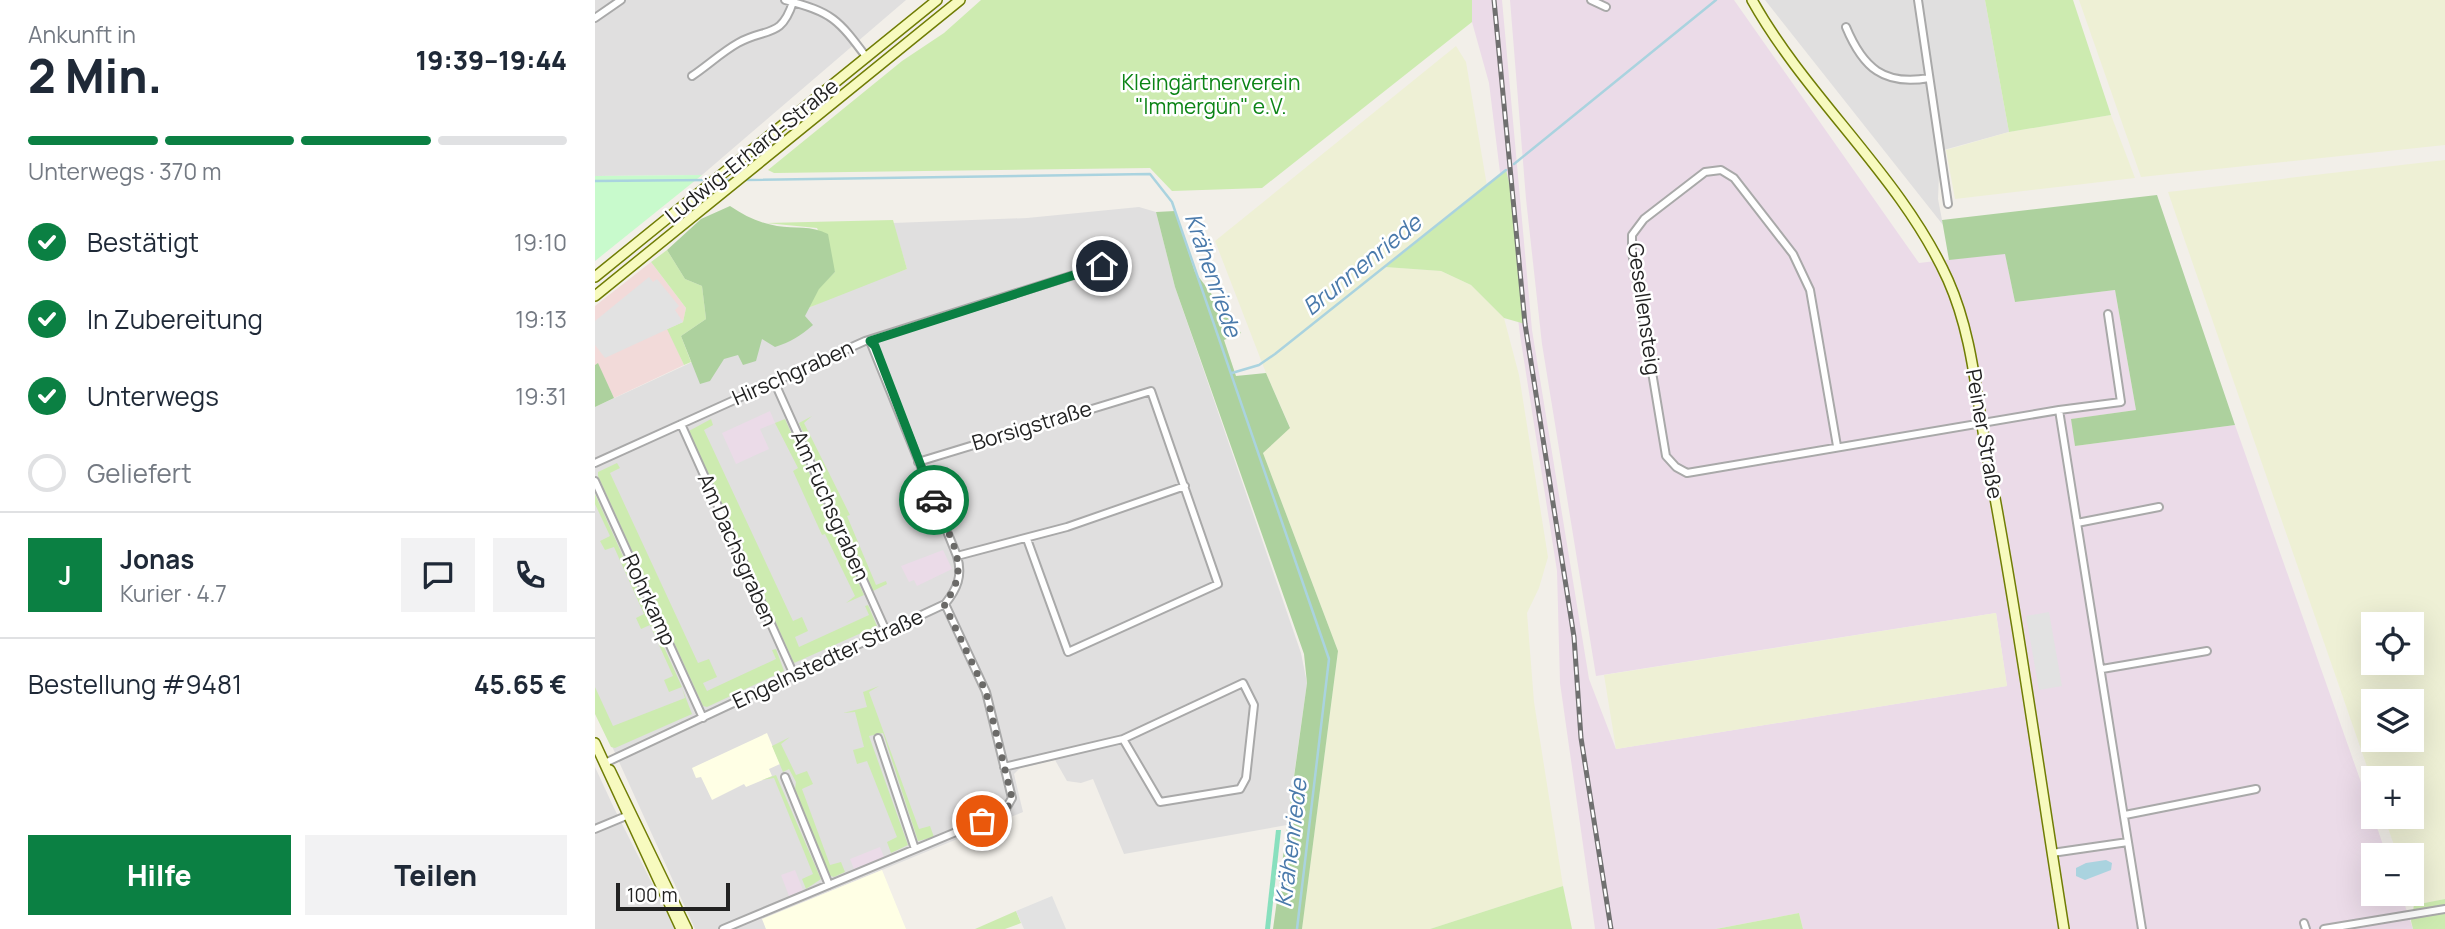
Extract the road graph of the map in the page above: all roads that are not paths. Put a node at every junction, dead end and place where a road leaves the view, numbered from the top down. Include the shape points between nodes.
1 (621, 0) edge
2 (785, 0) edge
3 (937, 0) edge
4 (960, 0) edge
5 (1591, 0) edge
6 (1752, 0) edge
7 (1918, 0) edge
8 (793, 2) junction
9 (1606, 7) dead end
10 (595, 18) edge
11 (1846, 27) dead end
12 (867, 58) junction
13 (876, 69) junction
14 (692, 76) dead end
15 (1929, 78) junction
16 (1948, 204) dead end
17 (636, 245) junction
18 (645, 256) junction
19 (1112, 277) dead end
20 (595, 278) edge
21 (595, 296) edge
22 (2108, 314) dead end
23 (870, 341) junction
24 (774, 381) junction
25 (2059, 410) junction
26 (681, 424) junction
27 (1981, 424) junction
28 (1837, 446) junction
29 (918, 461) junction
30 (595, 463) edge
31 (595, 481) edge
32 (1185, 486) junction
33 (2159, 507) dead end
34 (2077, 523) junction
35 (1027, 539) junction
36 (957, 556) junction
37 (944, 604) junction
38 (886, 631) junction
39 (2207, 651) dead end
40 (2102, 669) junction
41 (794, 675) junction
42 (703, 718) junction
43 (878, 738) dead end
44 (1123, 739) junction
45 (595, 743) edge
46 (605, 763) junction
47 (1005, 767) junction
48 (785, 777) dead end
49 (2256, 789) dead end
50 (630, 814) junction
51 (2125, 815) junction
52 (595, 829) edge
53 (2128, 842) junction
54 (915, 849) junction
55 (2052, 853) junction
56 (829, 884) junction
57 (2445, 909) edge
58 (681, 929) edge
59 (687, 929) edge
60 (723, 929) edge
61 (2064, 929) edge
62 (2142, 929) edge
63 (2324, 929) edge

1 - 10 street
2 - 8 street
3 - 12 main road, Ludwig-Erhard-Straße
4 - 13 main road, Ludwig-Erhard-Straße
5 - 9 street
6 - 27 main road, Peiner Straße via 1786,54 1929,242 1949,281 1967,334
7 - 15 street
8 - 12 street via 827,13
8 - 14 street via 787,20 774,32 739,43
11 - 15 street via 1874,69 1892,80
12 - 13 main road
12 - 17 main road, Ludwig-Erhard-Straße
13 - 18 main road, Ludwig-Erhard-Straße
15 - 16 street
17 - 18 main road
17 - 20 main road, Ludwig-Erhard-Straße
18 - 21 main road, Ludwig-Erhard-Straße
19 - 23 street, Hirschgraben via 1102,266
22 - 25 street, Gesellensteig via 2122,402
23 - 24 street, Hirschgraben
23 - 29 street, Engelnstedter Straße
24 - 26 street, Hirschgraben
24 - 38 street, Am Fuchsgraben
25 - 27 street, Gesellensteig
25 - 34 street
26 - 30 street, Hirschgraben
26 - 41 street, Am Dachsgraben
27 - 28 street, Gesellensteig
27 - 55 main road, Peiner Straße
28 - 28 street, Gesellensteig via 1686,473 1666,456 1632,235 1644,219 1705,172 1721,170 1734,178 1793,254 1810,290
29 - 32 street, Borsigstraße via 1146,390 1154,394
29 - 36 street, Engelnstedter Straße
31 - 42 street, Rohrkamp
32 - 35 street
32 - 35 street via 1218,584 1068,652
33 - 34 street
34 - 40 street
35 - 36 street
36 - 37 street, Engelnstedter Straße via 960,574
37 - 38 street, Engelnstedter Straße
37 - 47 street via 986,692
38 - 41 street, Engelnstedter Straße
39 - 40 street
40 - 51 street
41 - 42 street, Engelnstedter Straße
42 - 46 street, Engelnstedter Straße
43 - 54 street
44 - 44 street via 1243,683 1254,705 1246,778 1240,789 1160,802
44 - 47 street
45 - 46 main road
46 - 50 main road
47 - 54 street via 1012,798 1005,812
48 - 56 street
49 - 51 street
50 - 52 street
50 - 58 main road
50 - 59 main road
51 - 53 street
53 - 55 street
53 - 62 street
54 - 56 street
55 - 61 main road, Peiner Straße
56 - 60 street
57 - 63 street

